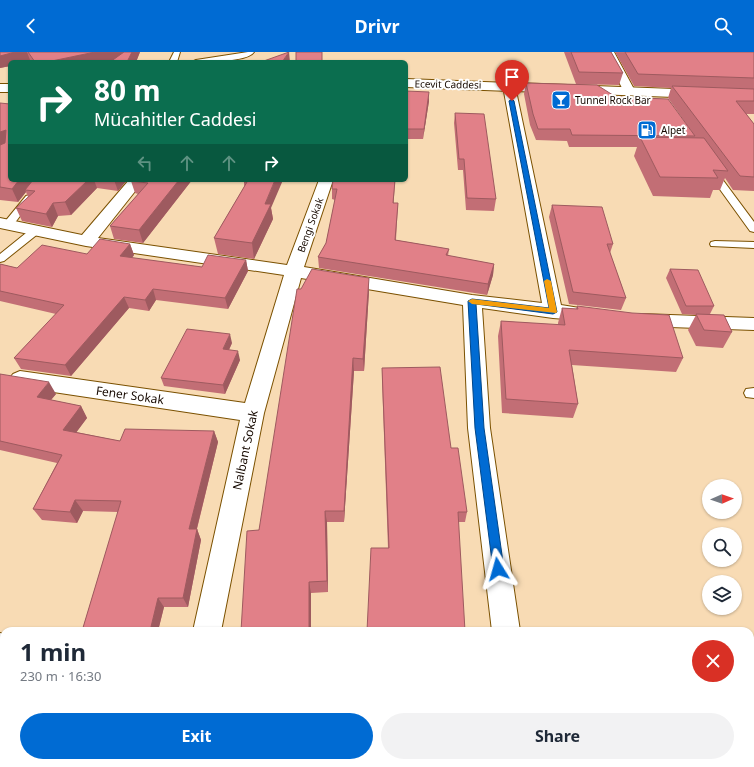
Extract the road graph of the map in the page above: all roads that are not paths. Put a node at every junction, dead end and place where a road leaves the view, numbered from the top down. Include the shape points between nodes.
1 (212, 52) edge
2 (251, 52) edge
3 (609, 52) edge
4 (209, 60) joint
5 (408, 83) edge
6 (509, 86) junction
7 (595, 90) junction
8 (629, 92) junction
9 (754, 96) edge
10 (607, 100) edge
11 (704, 159) edge
12 (135, 182) edge
13 (325, 182) edge
14 (36, 187) edge
15 (4, 225) edge
16 (754, 230) edge
17 (35, 231) junction
18 (86, 241) junction
19 (715, 244) dead end
20 (754, 245) edge
21 (0, 259) edge
22 (294, 271) junction
23 (472, 301) junction
24 (553, 312) junction
25 (754, 324) edge
26 (8, 377) edge
27 (252, 413) junction
28 (208, 627) edge
29 (505, 627) edge

1 - 4 lane
2 - 4 lane via 249,55
3 - 8 street
5 - 6 street, Ecevit Caddesi
6 - 7 street, Ecevit Caddesi
6 - 24 street
7 - 8 street, Ecevit Caddesi
7 - 10 lane
8 - 9 street, Ecevit Caddesi via 661,97
11 - 16 lane
12 - 18 street
13 - 22 street, Bengi Sokak
14 - 15 lane
15 - 17 street
17 - 18 street
17 - 21 lane
18 - 22 street
19 - 20 lane
22 - 23 street
22 - 27 street, Nalbant Sokak
23 - 24 street
23 - 29 street via 479,428
24 - 25 street via 648,321
26 - 27 street, Fener Sokak
27 - 28 street, Nalbant Sokak

